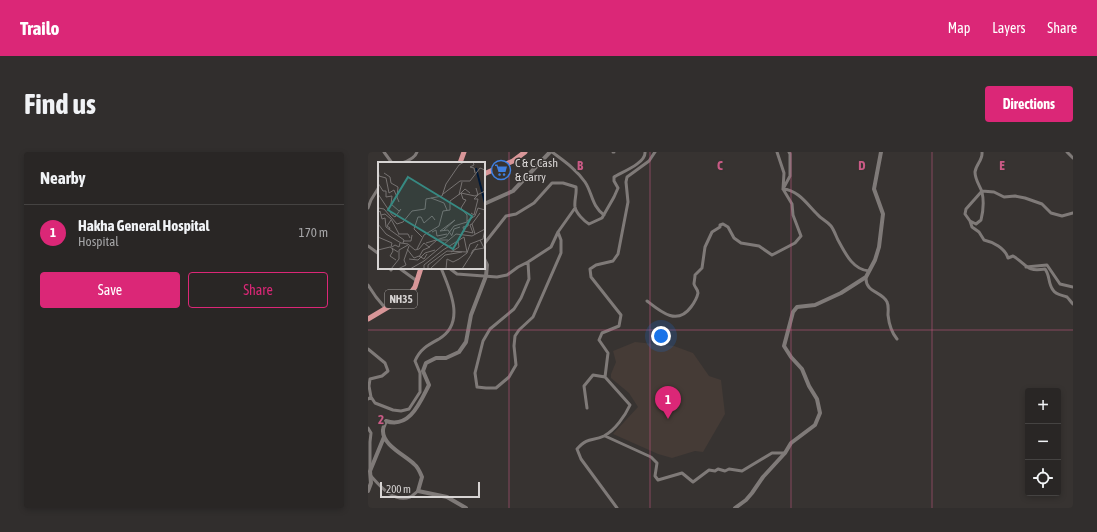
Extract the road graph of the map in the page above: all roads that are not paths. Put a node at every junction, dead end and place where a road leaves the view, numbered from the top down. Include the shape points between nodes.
1 (384, 152) edge
2 (417, 152) edge
3 (464, 152) edge
4 (525, 152) edge
5 (551, 152) edge
6 (645, 152) edge
7 (655, 152) edge
8 (777, 152) edge
9 (789, 152) edge
10 (881, 152) edge
11 (982, 152) edge
12 (1067, 152) edge
13 (1073, 158) edge
14 (391, 162) edge
15 (404, 162) edge
16 (460, 162) edge
17 (485, 174) edge
18 (378, 189) edge
19 (783, 189) junction
20 (982, 191) junction
21 (485, 204) edge
22 (368, 208) edge
23 (575, 208) junction
24 (1073, 213) edge
25 (604, 215) junction
26 (970, 221) junction
27 (558, 232) junction
28 (485, 243) edge
29 (368, 246) edge
30 (378, 253) edge
31 (485, 261) edge
32 (528, 262) junction
33 (1026, 267) junction
34 (400, 269) edge
35 (421, 269) edge
36 (441, 269) edge
37 (450, 269) edge
38 (869, 271) junction
39 (486, 276) junction
40 (866, 277) junction
41 (418, 282) junction
42 (368, 285) edge
43 (1073, 287) edge
44 (646, 301) dead end
45 (1073, 304) edge
46 (386, 309) junction
47 (368, 319) edge
48 (897, 339) dead end
49 (368, 349) edge
50 (605, 376) junction
51 (369, 398) edge
52 (587, 408) dead end
53 (368, 428) edge
54 (605, 436) junction
55 (384, 437) junction
56 (785, 453) junction
57 (371, 474) junction
58 (369, 485) edge
59 (368, 491) edge
60 (418, 492) junction
61 (466, 508) edge
62 (617, 508) edge
63 (735, 508) edge

1 - 14 street
2 - 15 street
3 - 16 highway
4 - 17 highway via 513,161
5 - 21 street via 513,190
5 - 25 street via 581,177 596,207
6 - 25 street via 646,156 642,160 614,177 618,188
7 - 50 street via 649,161 627,177 628,202 618,254 613,262 596,265 590,269 591,277 621,315 619,326 602,333 599,340 608,353
8 - 19 street via 784,173
9 - 19 street via 790,176
10 - 38 street via 874,189 883,214 879,247
11 - 20 street via 975,172
12 - 13 street
18 - 22 street
19 - 38 street via 797,194 832,227 853,265 863,271
19 - 44 street via 792,204 793,215 801,236 795,243 772,255 759,246 742,243 734,238 728,228 720,225 712,232 705,246 702,268 695,275 694,284 698,295 686,313 678,317 670,316
20 - 24 street via 994,192 1004,197 1025,198 1042,204 1051,213 1062,216
20 - 26 street via 966,209 965,214
20 - 26 street via 981,220 976,224
23 - 25 street via 589,224
23 - 27 street
23 - 28 street via 576,187 552,183 534,203 516,214 506,216
26 - 33 street via 984,240 995,243 1008,258 1013,256
27 - 32 street via 551,247
27 - 32 street via 561,253 553,274 533,318 515,336 516,365 509,377 496,388 477,386 475,373 483,341 490,329 514,309 521,298 529,280
29 - 30 street
31 - 39 street
32 - 39 street via 507,274 497,277
33 - 43 street via 1047,265 1060,284
33 - 45 street via 1045,269 1053,291 1068,298
34 - 41 street
35 - 41 highway, NH35
36 - 51 street via 453,299 454,313 450,330 418,354 415,361 420,373 420,392 409,409 401,411 393,410
37 - 39 street via 456,274
38 - 40 street
39 - 55 street via 471,316 466,342 459,352 426,363 423,371 429,385 416,409 403,422 394,424 386,421
40 - 48 street via 872,291 883,296 888,304 890,327
40 - 56 street via 835,296 815,305 798,307 793,312 784,346 802,369 817,399 820,413 815,425 791,443
41 - 46 highway, NH35 via 410,294
42 - 46 street
46 - 47 highway, NH35
49 - 51 street via 385,363 388,371 382,376 370,378
50 - 52 street via 593,374 584,386
50 - 54 street via 630,405 624,418
53 - 57 street via 371,433
54 - 56 street via 651,457 657,463 658,480 682,474 693,482 709,470 742,471 772,453
54 - 62 street via 585,441 578,449 581,459
55 - 57 street
55 - 60 street via 419,469 422,477
56 - 63 street via 746,500
57 - 58 street
57 - 60 street via 381,487 393,495 403,498
58 - 59 street
60 - 61 street via 447,497

